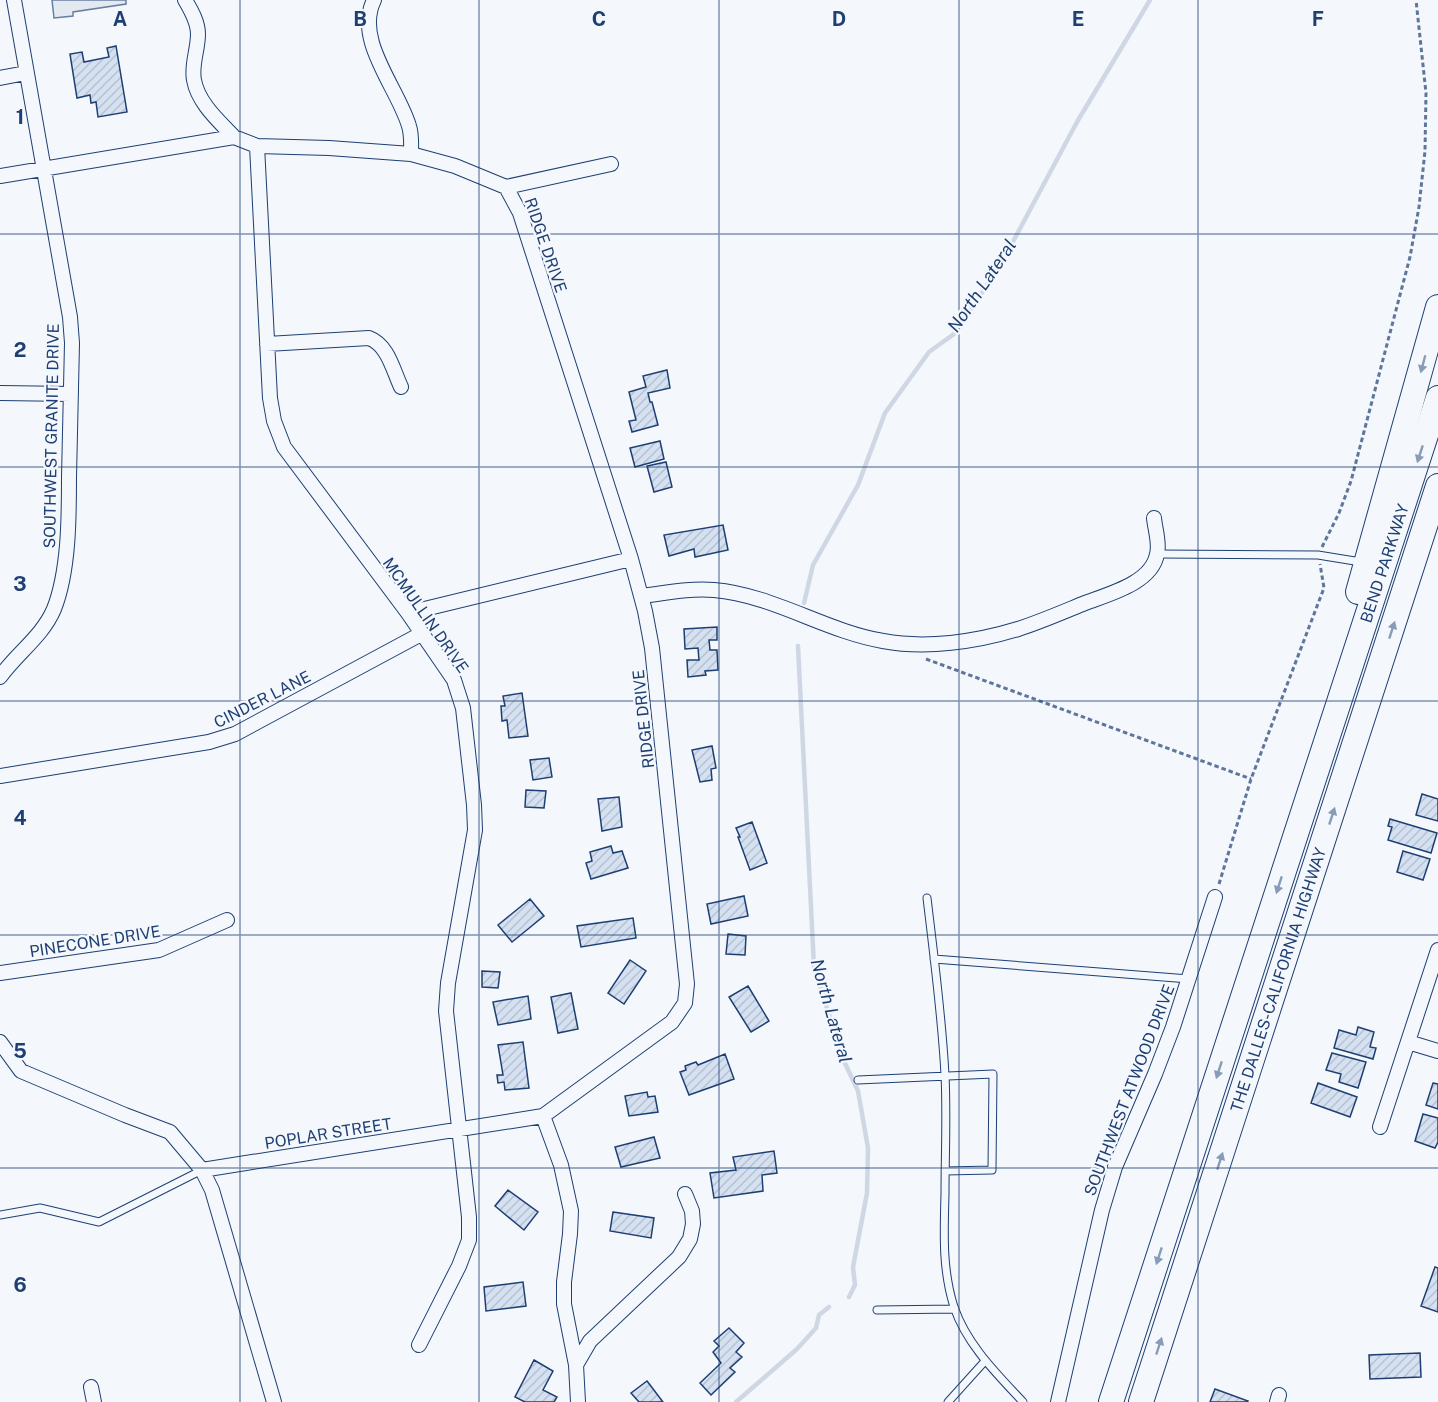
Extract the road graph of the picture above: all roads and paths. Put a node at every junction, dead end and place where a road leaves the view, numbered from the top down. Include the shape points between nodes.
1 (14, 0) edge
2 (185, 0) edge
3 (374, 0) edge
4 (1416, 0) edge
5 (26, 73) junction
6 (0, 78) edge
7 (234, 137) junction
8 (257, 146) junction
9 (411, 154) junction
10 (611, 164) dead end
11 (42, 169) junction
12 (0, 176) edge
13 (506, 187) junction
14 (1438, 307) edge
15 (267, 344) junction
16 (401, 387) dead end
17 (0, 393) edge
18 (71, 394) junction
19 (1438, 398) edge
20 (1438, 486) edge
21 (1438, 509) edge
22 (1154, 518) dead end
23 (1158, 554) junction
24 (1318, 555) junction
25 (631, 559) junction
26 (1415, 559) junction
27 (1366, 563) junction
28 (642, 596) junction
29 (408, 613) junction
30 (421, 634) junction
31 (912, 644) junction
32 (4, 662) edge
33 (0, 677) edge
34 (1330, 729) junction
35 (0, 776) edge
36 (1251, 779) junction
37 (1215, 897) joint
38 (927, 898) dead end
39 (227, 920) dead end
40 (1438, 950) edge
41 (934, 959) junction
42 (0, 973) edge
43 (1189, 979) junction
44 (0, 1042) edge
45 (1408, 1042) junction
46 (1438, 1051) edge
47 (945, 1075) junction
48 (858, 1080) dead end
49 (543, 1116) junction
50 (1380, 1127) dead end
51 (459, 1129) junction
52 (202, 1170) junction
53 (945, 1171) junction
54 (685, 1194) dead end
55 (0, 1215) edge
56 (955, 1309) junction
57 (877, 1310) dead end
58 (419, 1345) dead end
59 (985, 1361) junction
60 (576, 1365) junction
61 (91, 1387) dead end
62 (94, 1402) edge
63 (274, 1402) edge
64 (578, 1402) edge
65 (948, 1402) edge
66 (1023, 1402) edge
67 (1058, 1402) edge
68 (1111, 1402) edge
69 (1141, 1402) edge

1 - 5 street, SOUTHWEST GRANITE DRIVE
2 - 7 street via 198,34 194,80 201,98
3 - 9 street via 367,26 410,127
4 - 24 path via 1426,93 1419,207 1410,257 1350,481
5 - 6 street
5 - 11 street, SOUTHWEST GRANITE DRIVE
7 - 8 street
7 - 11 street
8 - 9 street
8 - 15 street, MCMULLIN DRIVE
9 - 13 street via 455,166
10 - 13 street
11 - 12 street
11 - 18 street, SOUTHWEST GRANITE DRIVE via 70,317
13 - 25 street, RIDGE DRIVE via 520,213
14 -> 27 highway
15 - 16 street via 369,338 385,350
15 - 29 street, MCMULLIN DRIVE via 270,398 284,447
17 - 18 street
18 - 32 street, SOUTHWEST GRANITE DRIVE via 69,526 54,608 40,634
19 -> 34 highway, BEND PARKWAY
20 - 26 highway, BEND PARKWAY
21 - 26 highway
22 - 23 street
23 - 24 lane
23 - 31 street via 1150,569 1132,585 1017,629 961,641
24 - 27 lane
24 - 36 path via 1324,588
25 - 28 street, RIDGE DRIVE
25 - 29 street
69 -> 26 highway, THE DALLES-CALIFORNIA HIGHWAY
27 - 34 highway via 1343,654
28 - 31 street via 715,590 759,600 843,631
28 - 49 street, RIDGE DRIVE via 652,648 687,984 685,1003 672,1022
29 - 30 street, MCMULLIN DRIVE
30 - 35 street, CINDER LANE via 235,734 209,742
30 - 51 street, MCMULLIN DRIVE via 454,680 463,708 474,805 475,830 446,1011
31 - 36 path via 925,659
32 - 33 street, SOUTHWEST GRANITE DRIVE
34 -> 68 highway, THE DALLES-CALIFORNIA HIGHWAY
36 - 37 path
37 - 43 street, SOUTHWEST ATWOOD DRIVE
38 - 41 lane
39 - 42 street, PINECONE DRIVE via 159,950
40 - 45 street
41 - 43 lane
41 - 47 lane
43 - 67 street, SOUTHWEST ATWOOD DRIVE via 1155,1074 1114,1167
44 - 52 street via 21,1071 170,1132
45 - 46 street
45 - 50 street
47 - 48 lane
47 - 53 lane
47 - 53 lane via 993,1074 992,1170
49 - 51 street, RIDGE DRIVE
49 - 60 street via 561,1165 571,1211 564,1304
51 - 52 street, POPLAR STREET
51 - 58 street, MCMULLIN DRIVE via 469,1239
52 - 55 lane via 99,1222 40,1208
52 - 63 street via 212,1190
53 - 56 lane via 944,1253
54 - 60 street via 693,1224 690,1239 679,1257 590,1341
56 - 57 lane
56 - 59 lane
59 - 65 lane
59 - 66 lane
60 - 64 street
61 - 62 street

